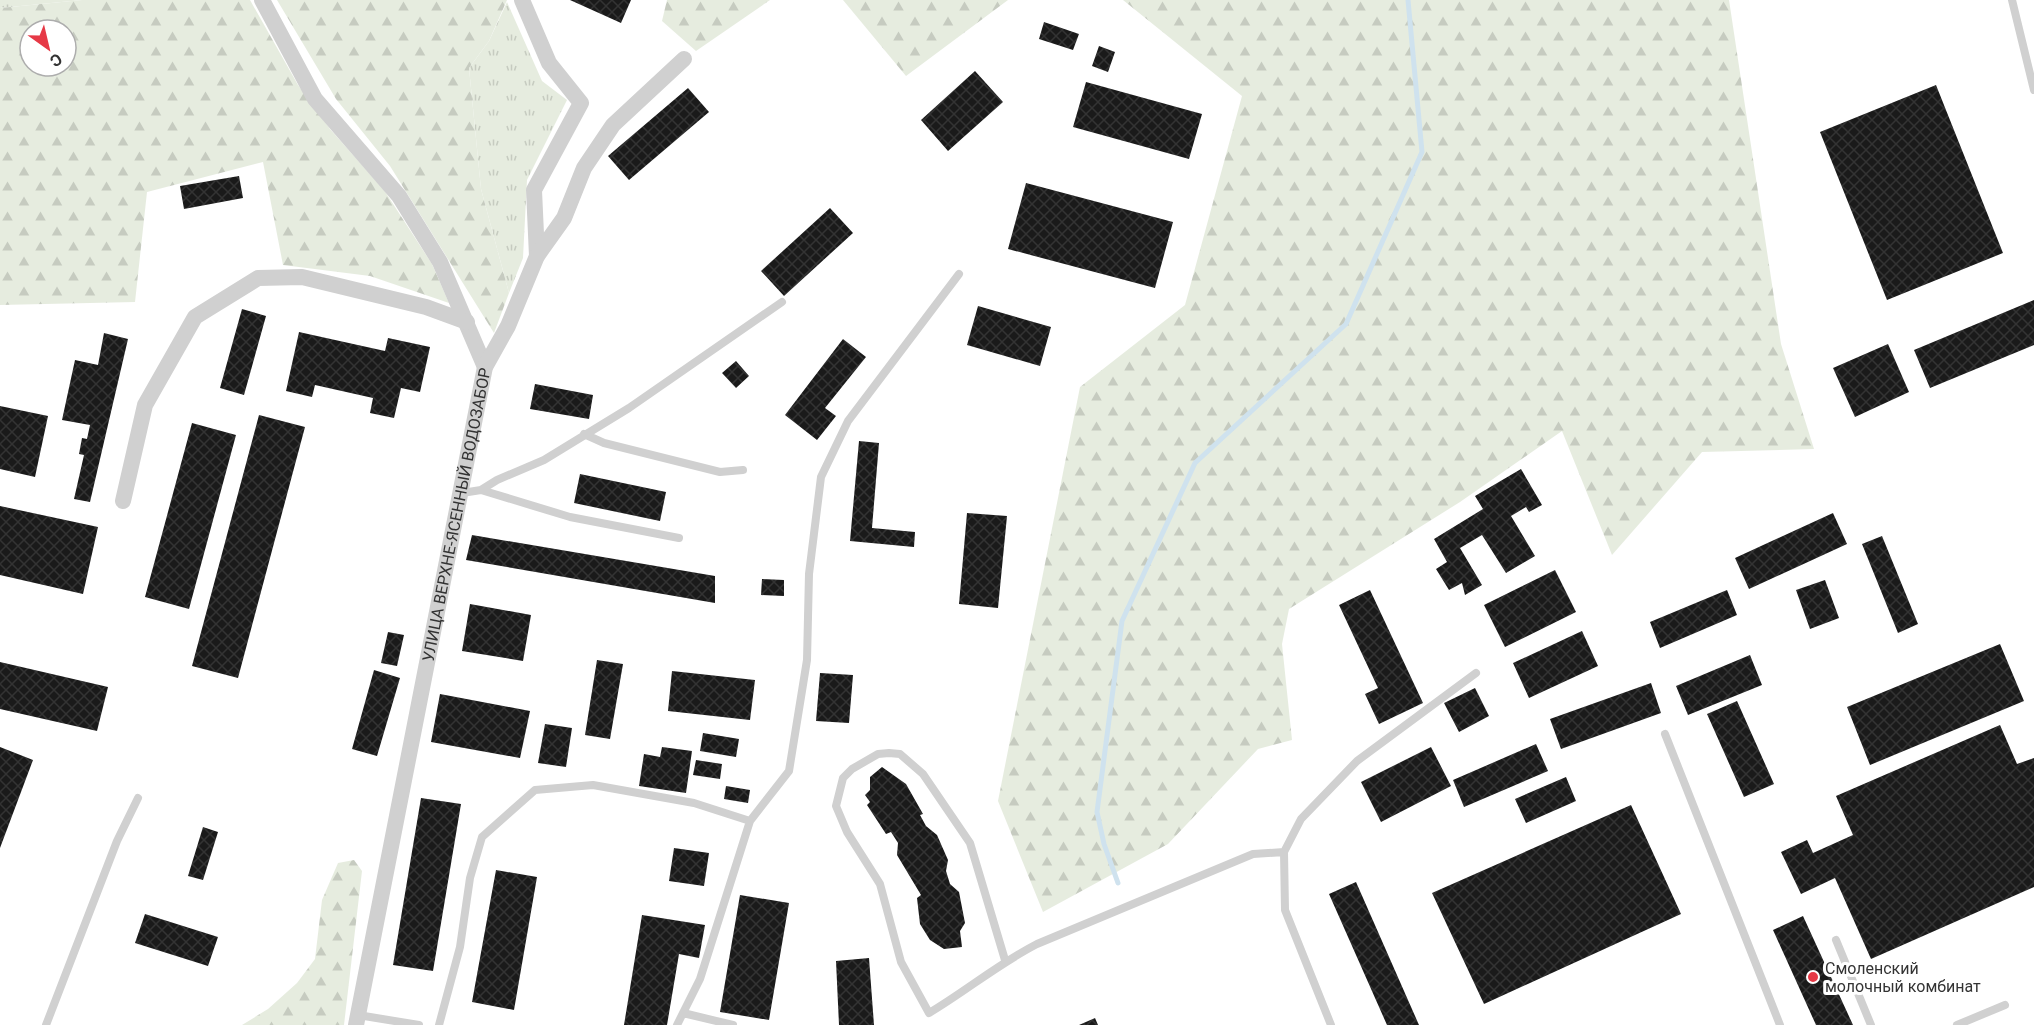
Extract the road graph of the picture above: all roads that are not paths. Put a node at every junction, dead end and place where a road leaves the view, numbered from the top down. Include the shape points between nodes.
1 (262, 0) edge
2 (522, 0) edge
3 (2012, 0) edge
4 (684, 59) dead end
5 (2034, 90) edge
6 (537, 256) junction
7 (959, 274) dead end
8 (782, 302) dead end
9 (467, 322) junction
10 (485, 367) junction
11 (584, 434) junction
12 (742, 470) dead end
13 (481, 490) junction
14 (462, 493) junction
15 (123, 501) dead end
16 (679, 538) dead end
17 (1476, 673) dead end
18 (1665, 734) dead end
19 (138, 798) dead end
20 (750, 821) junction
21 (1284, 852) junction
22 (1836, 940) dead end
23 (1005, 960) junction
24 (2005, 1005) dead end
25 (683, 1013) junction
26 (357, 1020) edge
27 (46, 1025) edge
28 (419, 1025) edge
29 (439, 1025) edge
30 (677, 1025) edge
31 (733, 1025) edge
32 (1331, 1025) edge
33 (1780, 1025) edge
34 (1871, 1025) edge
35 (1957, 1025) edge

1 - 9 street via 315,99 399,196 440,262
2 - 6 street via 549,63 581,103 534,190
3 - 5 lane
4 - 6 street, УЛИЦА ВЕРХНЕ-ЯСЕННЫЙ ВОДОЗАБОР via 613,125 585,168 564,218
6 - 10 street, УЛИЦА ВЕРХНЕ-ЯСЕННЫЙ ВОДОЗАБОР via 508,326
7 - 20 lane via 848,421 821,477 809,574 807,660 789,771
8 - 11 lane via 630,408
9 - 10 street
9 - 15 street via 368,291 302,277 258,278 195,317 145,405
10 - 14 street, УЛИЦА ВЕРХНЕ-ЯСЕННЫЙ ВОДОЗАБОР
11 - 12 lane via 604,443 720,472
11 - 13 lane via 544,460
13 - 14 lane
13 - 16 lane via 570,517
14 - 26 street, УЛИЦА ВЕРХНЕ-ЯСЕННЫЙ ВОДОЗАБОР
17 - 21 lane via 1357,761 1300,819
18 - 33 lane
19 - 27 lane via 117,841
20 - 25 lane via 700,979
20 - 29 lane via 694,803 593,785 535,790 482,837 470,878 460,947
21 - 23 lane via 1253,854
21 - 32 lane via 1286,910
22 - 34 lane
23 - 23 lane via 929,1013 901,962 880,884 847,832 836,806 843,778 852,770 878,754 889,753 900,754 923,774 969,843
24 - 35 lane
25 - 30 lane
25 - 31 lane
26 - 28 lane

